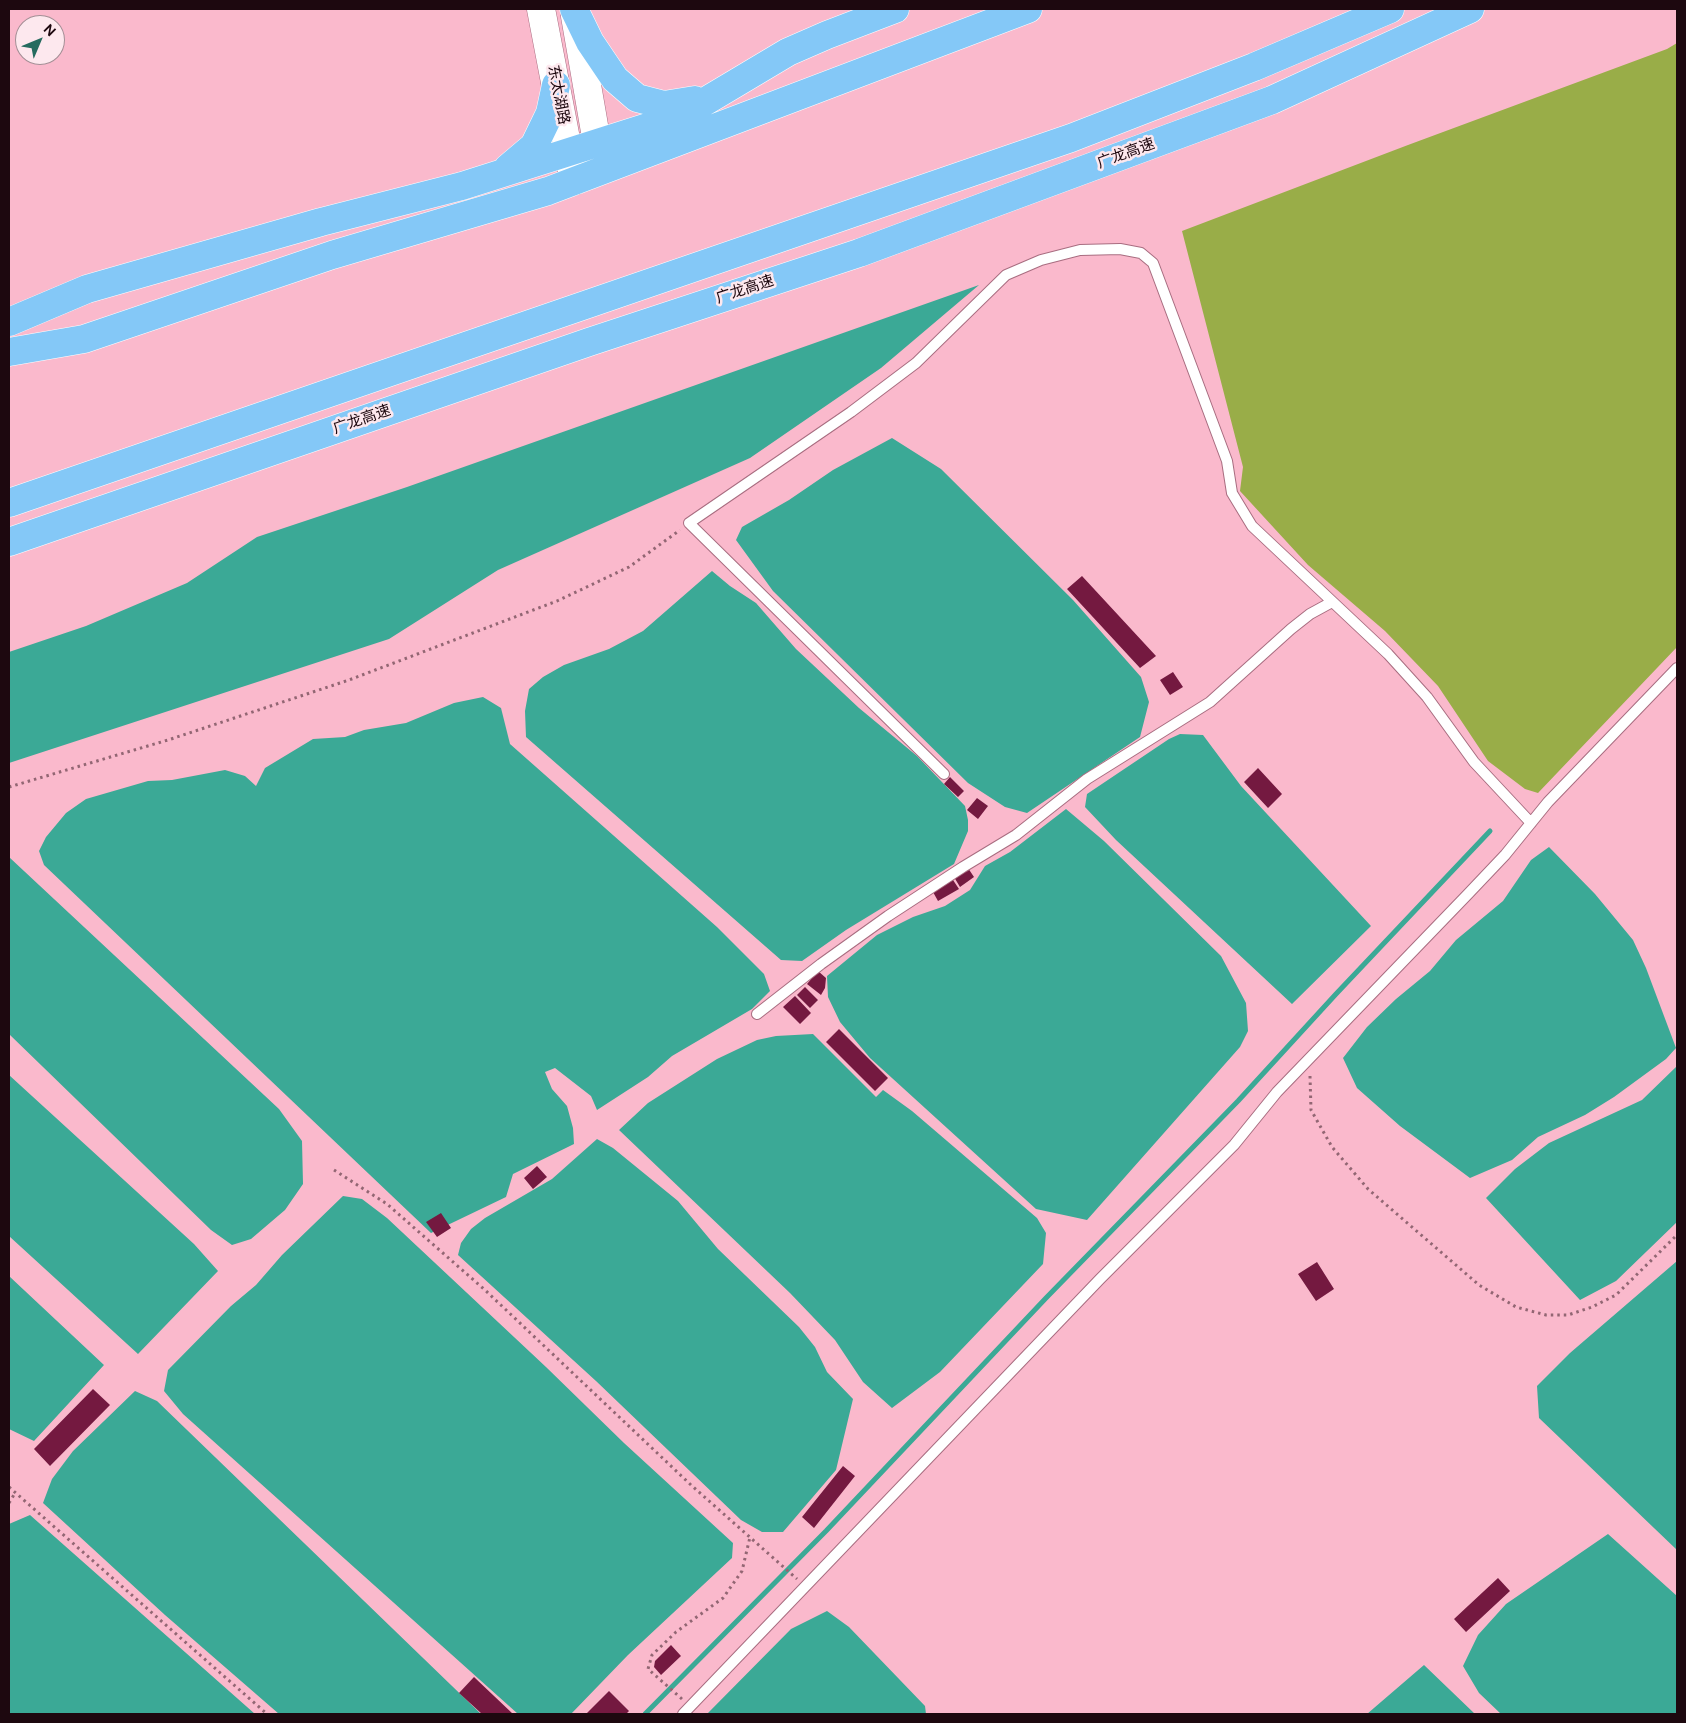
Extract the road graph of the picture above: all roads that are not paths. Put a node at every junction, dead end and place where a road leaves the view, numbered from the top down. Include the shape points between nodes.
1 (541, 9) edge
2 (574, 9) edge
3 (895, 9) edge
4 (1028, 9) edge
5 (1389, 9) edge
6 (1470, 9) edge
7 (556, 86) junction
8 (720, 94) junction
9 (569, 153) junction
10 (600, 157) junction
11 (499, 175) junction
12 (574, 181) junction
13 (9, 322) edge
14 (9, 352) edge
15 (9, 503) edge
16 (9, 542) edge
17 (1332, 602) junction
18 (1677, 668) edge
19 (944, 774) dead end
20 (1531, 823) junction
21 (757, 1014) dead end
22 (683, 1714) edge

1 - 7 main road, 东太湖路
2 - 8 highway via 590,42 615,79 638,98 664,105
2 - 10 main road, 东太湖路
3 - 8 highway via 788,52
4 - 10 highway
5 - 15 highway via 1254,67 1071,138
6 - 16 highway, 广龙高速 via 1272,100 859,253 589,342
7 - 9 main road, 东太湖路
7 - 11 highway via 550,114 534,146
8 - 10 highway
9 - 10 highway
9 - 11 highway
9 - 12 main road, 东太湖路
10 - 12 highway
11 - 13 highway via 87,289
12 - 14 highway via 332,255 84,339
17 - 19 lane via 1252,526 1232,493 1228,461 1154,263 1140,253 1120,249 1080,250 1041,260 1006,275 916,363 851,412 689,522
17 - 20 lane via 1388,654 1426,697 1474,762
17 - 21 lane via 1291,629 1210,702 1087,779 1016,836 873,926
18 - 20 lane
20 - 22 lane via 1505,855 1277,1092 1234,1145 1100,1279

